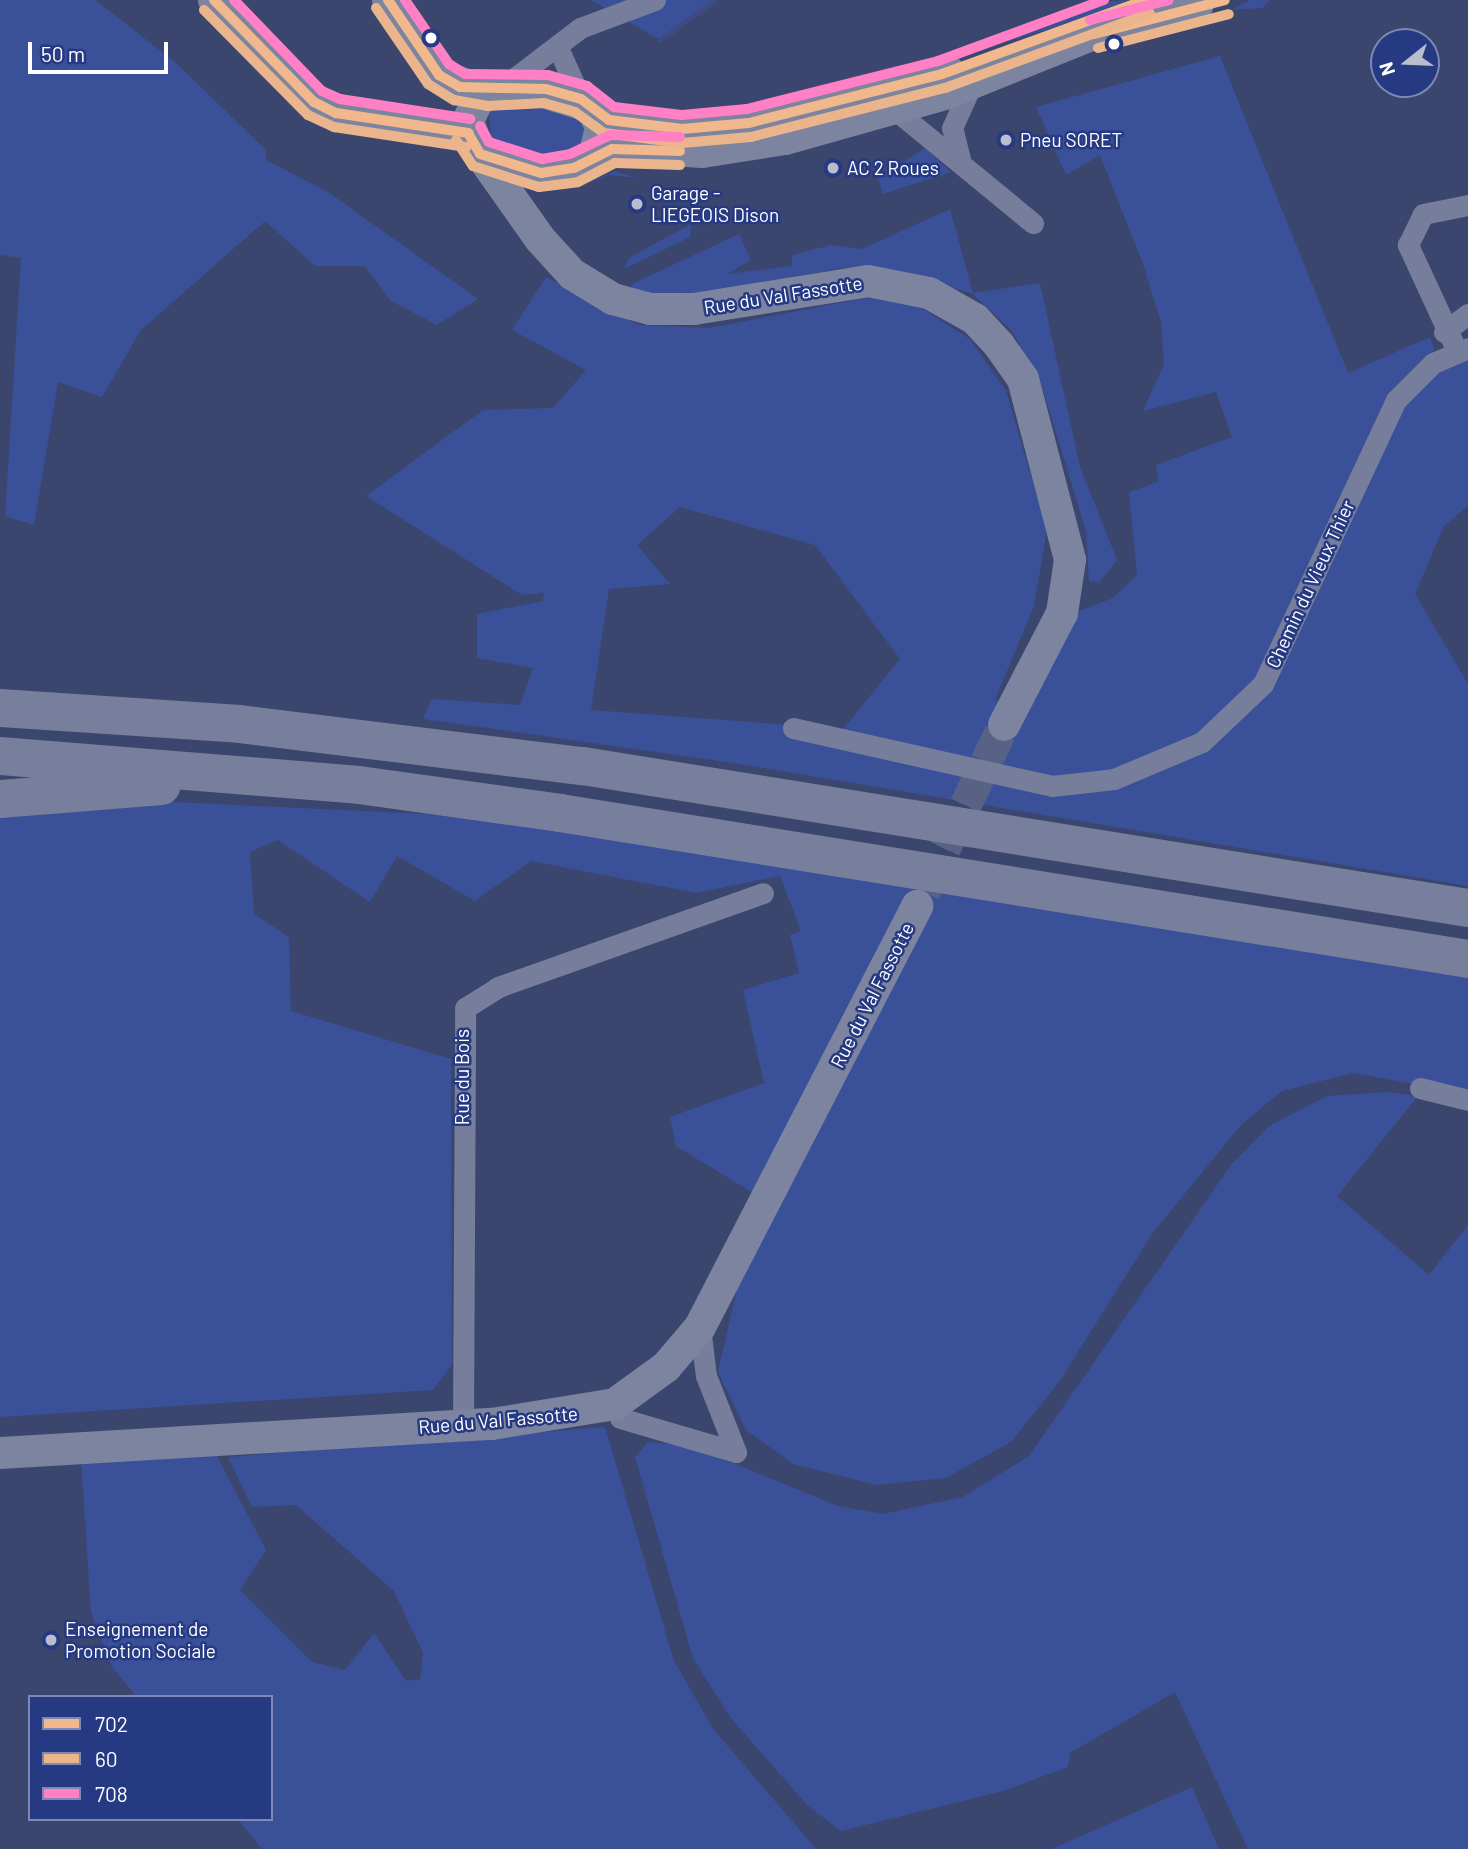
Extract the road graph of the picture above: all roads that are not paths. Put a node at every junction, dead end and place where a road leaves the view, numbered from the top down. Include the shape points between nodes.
1 (214, 0) edge
2 (388, 0) edge
3 (655, 0) edge
4 (1145, 0) edge
5 (1204, 2) edge
6 (559, 50) junction
7 (972, 84) junction
8 (495, 90) junction
9 (589, 107) junction
10 (894, 109) junction
11 (474, 143) junction
12 (594, 153) junction
13 (960, 159) junction
14 (556, 173) junction
15 (1468, 205) edge
16 (1033, 223) dead end
17 (541, 240) junction
18 (1468, 314) edge
19 (1456, 343) edge
20 (0, 683) edge
21 (0, 708) edge
22 (239, 724) junction
23 (1004, 725) tunnel mouth
24 (793, 728) dead end
25 (0, 756) edge
26 (292, 780) junction
27 (0, 799) edge
28 (763, 893) dead end
29 (917, 906) tunnel mouth
30 (1468, 908) edge
31 (1468, 960) edge
32 (1420, 1088) dead end
33 (1468, 1100) edge
34 (701, 1327) junction
35 (620, 1419) dead end
36 (463, 1425) junction
37 (0, 1453) edge

1 - 11 street via 314,102 336,113
2 - 8 street via 439,75
3 - 6 street via 580,28
4 - 9 street via 942,74 749,124 682,129
5 - 7 street via 1101,31
6 - 8 street
6 - 9 street
7 - 10 street
7 - 13 street via 952,128
8 - 9 street
8 - 11 street via 472,109
9 - 12 street via 602,135
10 - 12 street via 747,148 629,147
10 - 13 street
11 - 14 street via 510,169
11 - 17 street, Rue du Val Fassotte
12 - 14 street
13 - 16 street
14 - 17 street via 536,196
15 - 19 street via 1423,214 1408,245
17 - 23 street, Rue du Val Fassotte via 601,293 650,309 720,306 869,281 929,293 975,319 1023,379 1070,560 1062,613
18 - 19 street, Chemin du Vieux Thier
19 - 24 street, Chemin du Vieux Thier via 1396,400 1263,684 1202,742 1114,779 1052,786
20 - 22 highway
21 - 22 highway
22 - 30 highway via 583,766
25 - 26 highway
26 - 27 highway
26 - 31 highway via 686,831
28 - 36 street, Rue du Bois via 498,987 466,1007
29 - 34 street, Rue du Val Fassotte
32 - 33 street
34 - 35 street via 706,1376 737,1452
34 - 36 street, Rue du Val Fassotte via 666,1367 615,1404 572,1415
36 - 37 street, Rue du Val Fassotte

